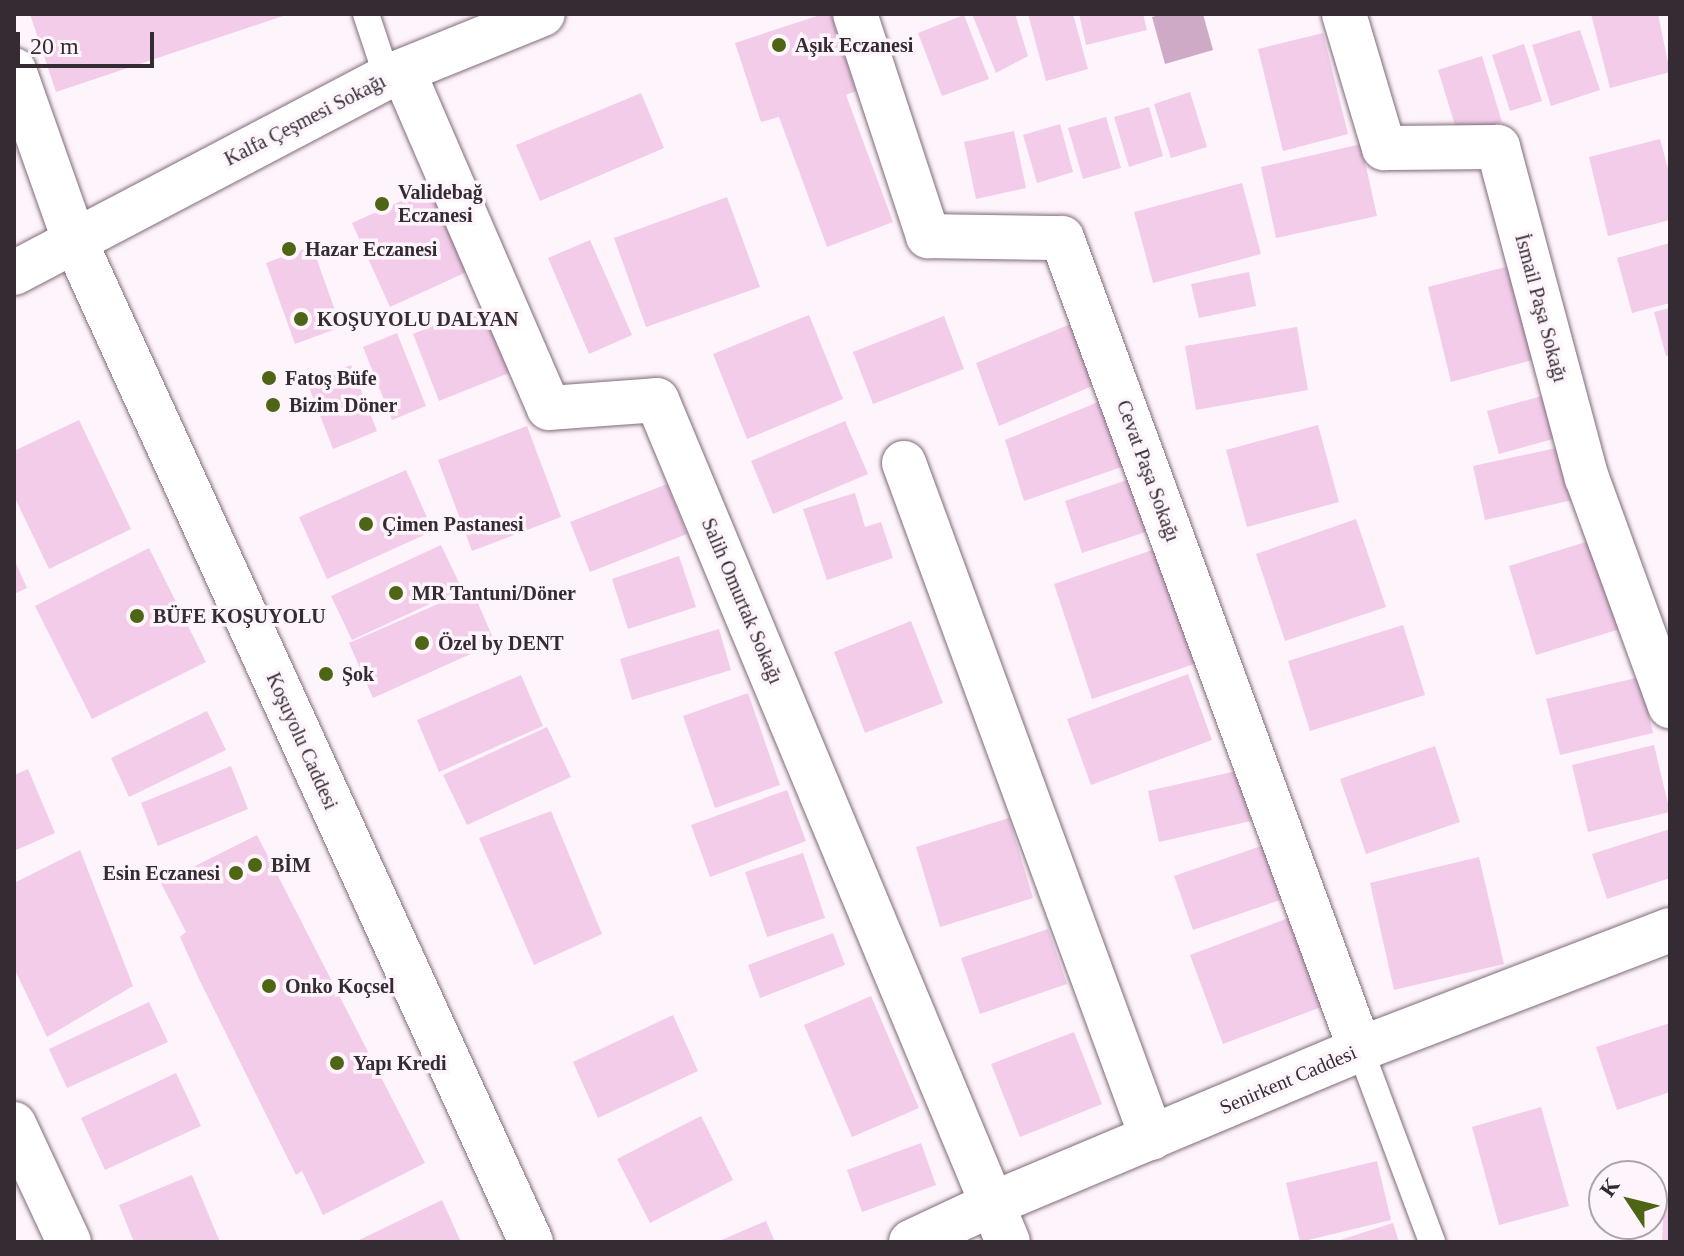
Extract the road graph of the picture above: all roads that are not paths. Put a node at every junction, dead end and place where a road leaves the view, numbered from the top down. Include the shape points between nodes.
1 (366, 14) edge
2 (543, 14) edge
3 (855, 14) edge
4 (1344, 14) edge
5 (14, 70) edge
6 (395, 74) junction
7 (74, 239) junction
8 (14, 273) edge
9 (904, 463) dead end
10 (1670, 706) edge
11 (1670, 930) edge
12 (1360, 1049) junction
13 (14, 1124) edge
14 (1152, 1138) junction
15 (1000, 1223) edge
16 (69, 1242) edge
17 (531, 1242) edge
18 (911, 1242) edge
19 (1432, 1242) edge

1 - 6 lane
2 - 6 street, Kalfa Çeşmesi Sokağı
3 - 12 street, Cevat Paşa Sokağı via 928,236 1062,238
4 - 10 street, İsmail Paşa Sokağı via 1384,148 1498,147 1587,478
5 - 7 street, Koşuyolu Caddesi
6 - 7 street, Kalfa Çeşmesi Sokağı
6 - 15 street, Salih Omurtak Sokağı via 549,408 657,400
7 - 8 street, Kalfa Çeşmesi Sokağı
7 - 17 street, Koşuyolu Caddesi
9 - 14 street
11 - 12 street, Senirkent Caddesi
12 - 14 street, Senirkent Caddesi
12 - 19 lane
13 - 16 street
14 - 15 street, Senirkent Caddesi
15 - 18 street, Senirkent Caddesi

